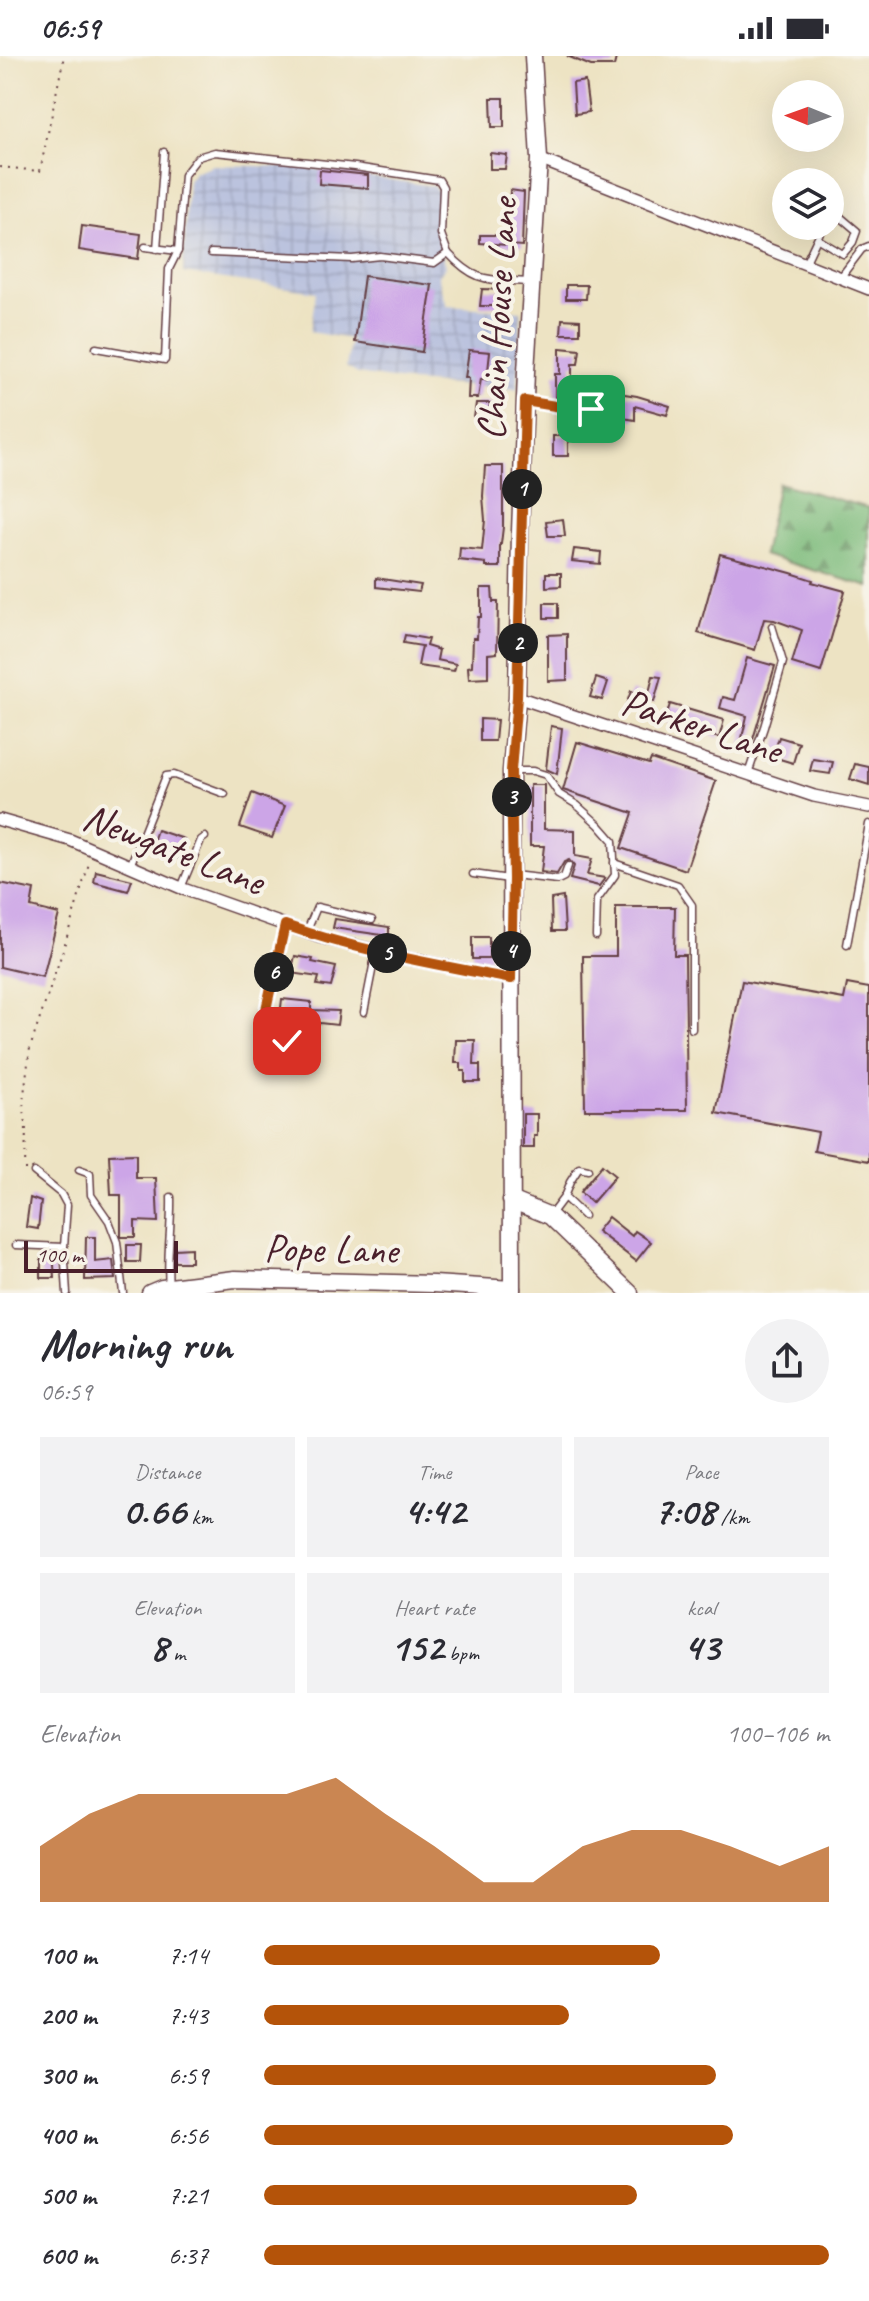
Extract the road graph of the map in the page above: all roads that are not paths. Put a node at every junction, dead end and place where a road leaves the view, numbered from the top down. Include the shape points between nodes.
1 (533, 56) edge
2 (164, 152) dead end
3 (539, 159) junction
4 (844, 220) edge
5 (817, 240) edge
6 (820, 240) edge
7 (869, 246) edge
8 (145, 247) dead end
9 (157, 249) junction
10 (178, 251) junction
11 (211, 253) dead end
12 (448, 253) junction
13 (805, 264) junction
14 (840, 278) junction
15 (532, 283) junction
16 (869, 289) edge
17 (96, 348) dead end
18 (603, 400) dead end
19 (525, 401) junction
20 (772, 626) dead end
21 (517, 697) junction
22 (511, 771) junction
23 (748, 774) junction
24 (225, 794) dead end
25 (869, 807) edge
26 (0, 820) edge
27 (869, 824) edge
28 (205, 837) dead end
29 (614, 863) junction
30 (130, 866) junction
31 (568, 866) dead end
32 (473, 874) dead end
33 (513, 877) junction
34 (181, 888) junction
35 (372, 920) dead end
36 (285, 925) junction
37 (306, 933) junction
38 (596, 936) dead end
39 (847, 945) dead end
40 (376, 951) junction
41 (511, 979) junction
42 (364, 1012) dead end
43 (692, 1029) dead end
44 (287, 1041) dead end
45 (79, 1170) dead end
46 (588, 1170) dead end
47 (34, 1172) road end
48 (171, 1197) dead end
49 (564, 1197) junction
50 (511, 1200) junction
51 (550, 1216) junction
52 (584, 1216) dead end
53 (16, 1245) dead end
54 (64, 1247) junction
55 (169, 1287) junction
56 (512, 1291) edge
57 (67, 1293) edge
58 (123, 1293) edge
59 (150, 1293) edge
60 (630, 1293) edge

1 - 3 street, Chain House Lane
2 - 9 lane
3 - 13 street
3 - 15 street, Chain House Lane
4 - 6 lane via 857,231 843,254
5 - 13 lane
7 - 14 lane
8 - 9 lane
9 - 10 lane
10 - 12 lane via 184,175 198,157 215,152 439,180 441,234
10 - 17 lane via 169,269 165,360
11 - 12 lane via 380,256 434,263
12 - 15 lane via 475,277
13 - 14 street
14 - 16 street
15 - 19 street, Chain House Lane
18 - 19 lane via 591,409
19 - 21 street, Chain House Lane
20 - 23 lane via 783,662
21 - 22 street, Chain House Lane
21 - 23 street, Parker Lane
22 - 29 lane via 546,775 559,794 613,841
22 - 33 street, Chain House Lane
23 - 25 street, Parker Lane
24 - 30 lane via 166,776
26 - 30 street, Newgate Lane via 70,840
27 - 39 lane
28 - 34 lane
29 - 38 lane via 615,875 597,900
29 - 43 lane via 678,885 692,905
30 - 34 street, Newgate Lane
31 - 33 lane via 558,880
32 - 33 lane
33 - 41 street, Chain House Lane
34 - 36 street, Newgate Lane
35 - 37 lane via 317,907
36 - 37 street, Newgate Lane
36 - 44 lane via 262,1027
37 - 40 street, Newgate Lane
40 - 41 street, Newgate Lane
40 - 42 lane
41 - 50 street, Chain House Lane
45 - 58 lane via 90,1174 91,1195 117,1242
46 - 49 lane via 579,1168
47 - 54 lane via 67,1205
48 - 55 lane
49 - 51 lane
49 - 52 lane
50 - 51 street
50 - 56 street, Chain House Lane
51 - 60 street
53 - 54 lane
54 - 57 lane
55 - 56 street, Pope Lane via 235,1279
55 - 59 street, Pope Lane

